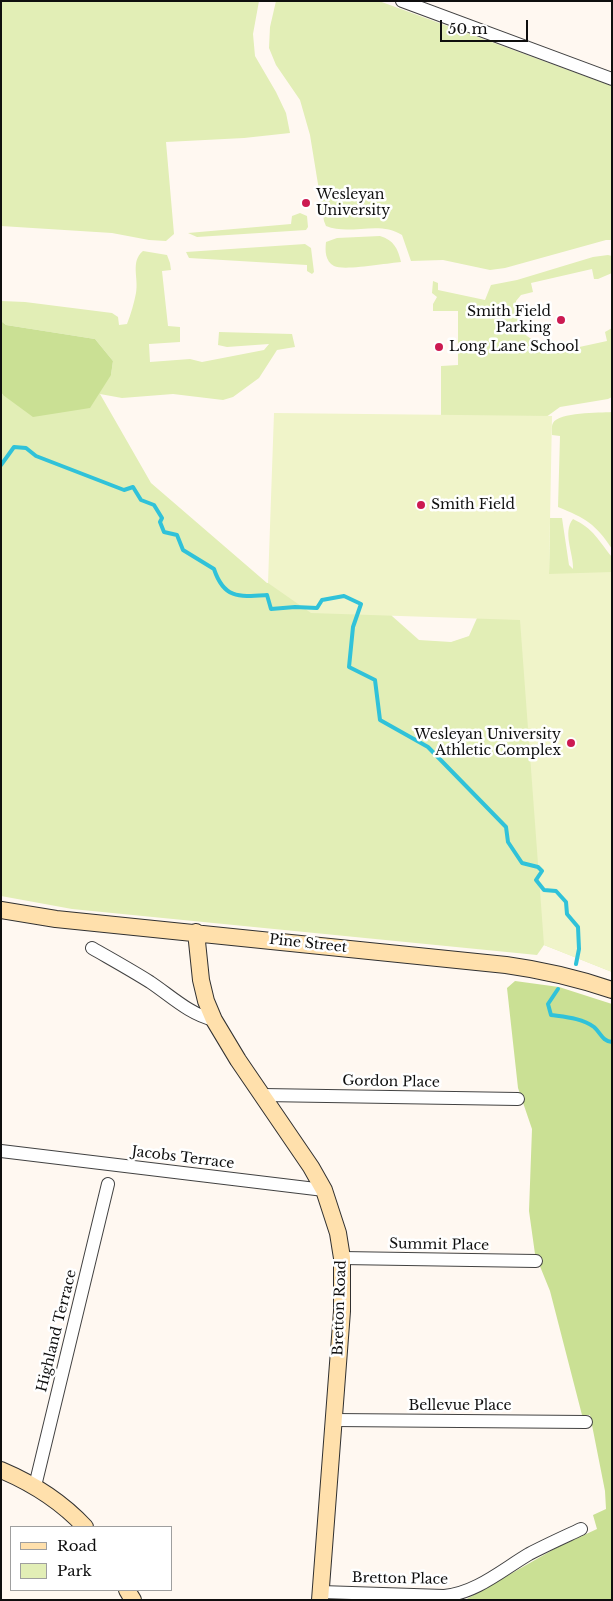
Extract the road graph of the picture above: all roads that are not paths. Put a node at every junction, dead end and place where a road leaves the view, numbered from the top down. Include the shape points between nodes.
1 (402, 1) edge
2 (612, 79) edge
3 (1, 910) edge
4 (196, 932) junction
5 (92, 948) dead end
6 (612, 990) edge
7 (214, 1020) junction
8 (263, 1095) junction
9 (518, 1099) dead end
10 (1, 1142) edge
11 (1, 1151) edge
12 (38, 1155) junction
13 (108, 1184) dead end
14 (324, 1190) junction
15 (342, 1258) junction
16 (536, 1261) dead end
17 (334, 1420) junction
18 (586, 1422) dead end
19 (1, 1470) edge
20 (35, 1486) junction
21 (84, 1526) edge
22 (581, 1529) dead end
23 (320, 1596) edge

1 - 2 street
3 - 4 street, Pine Street via 56,919
4 - 6 street, Pine Street via 506,964 573,977
4 - 7 street, Bretton Road via 201,980
5 - 7 street via 185,1008
7 - 8 street, Bretton Road
8 - 9 street, Gordon Place
8 - 14 street, Bretton Road
10 - 12 street, Jacobs Terrace
11 - 12 street, Jacobs Terrace
12 - 14 street, Jacobs Terrace
13 - 20 street, Highland Terrace
14 - 15 street, Bretton Road via 338,1233
15 - 16 street, Summit Place
15 - 17 street, Bretton Road via 342,1311
17 - 18 street, Bellevue Place
17 - 23 street, Bretton Road
19 - 20 street
20 - 21 street via 56,1499
22 - 23 street, Bretton Place via 458,1595

